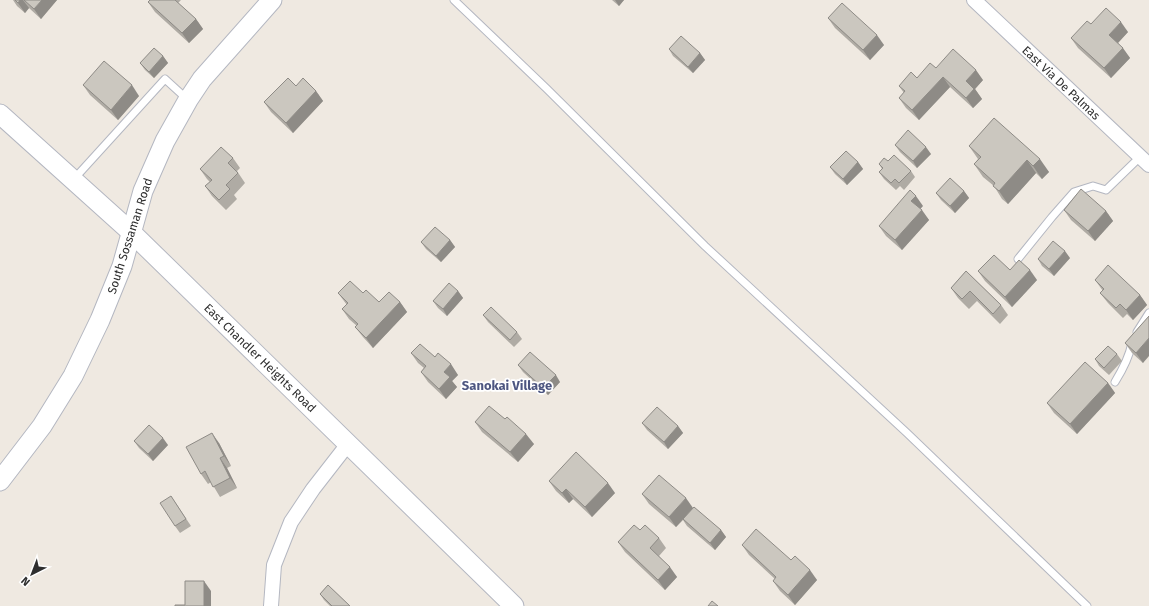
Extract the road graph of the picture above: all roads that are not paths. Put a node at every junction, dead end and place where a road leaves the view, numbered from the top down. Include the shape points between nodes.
1 (272, 0) edge
2 (454, 0) edge
3 (974, 0) edge
4 (188, 100) junction
5 (0, 114) edge
6 (1144, 161) edge
7 (73, 180) junction
8 (131, 232) junction
9 (1018, 259) edge
10 (1149, 313) edge
11 (1115, 382) dead end
12 (348, 444) junction
13 (0, 481) edge
14 (271, 606) edge
15 (514, 606) edge
16 (1087, 606) edge

1 - 4 main road, South Sossaman Road via 202,79
2 - 16 lane via 705,246 907,433
3 - 6 street, East Via De Palmas
4 - 7 lane via 165,79
4 - 8 main road, South Sossaman Road via 165,141 143,191
5 - 7 main road, East Chandler Heights Road
6 - 9 lane via 1106,190 1093,186 1074,192
7 - 8 main road, East Chandler Heights Road
8 - 12 main road, East Chandler Heights Road
8 - 13 main road, South Sossaman Road via 122,266 73,376 42,426
10 - 11 lane via 1133,338 1125,366
12 - 14 street via 291,522 274,566
12 - 15 main road, East Chandler Heights Road

